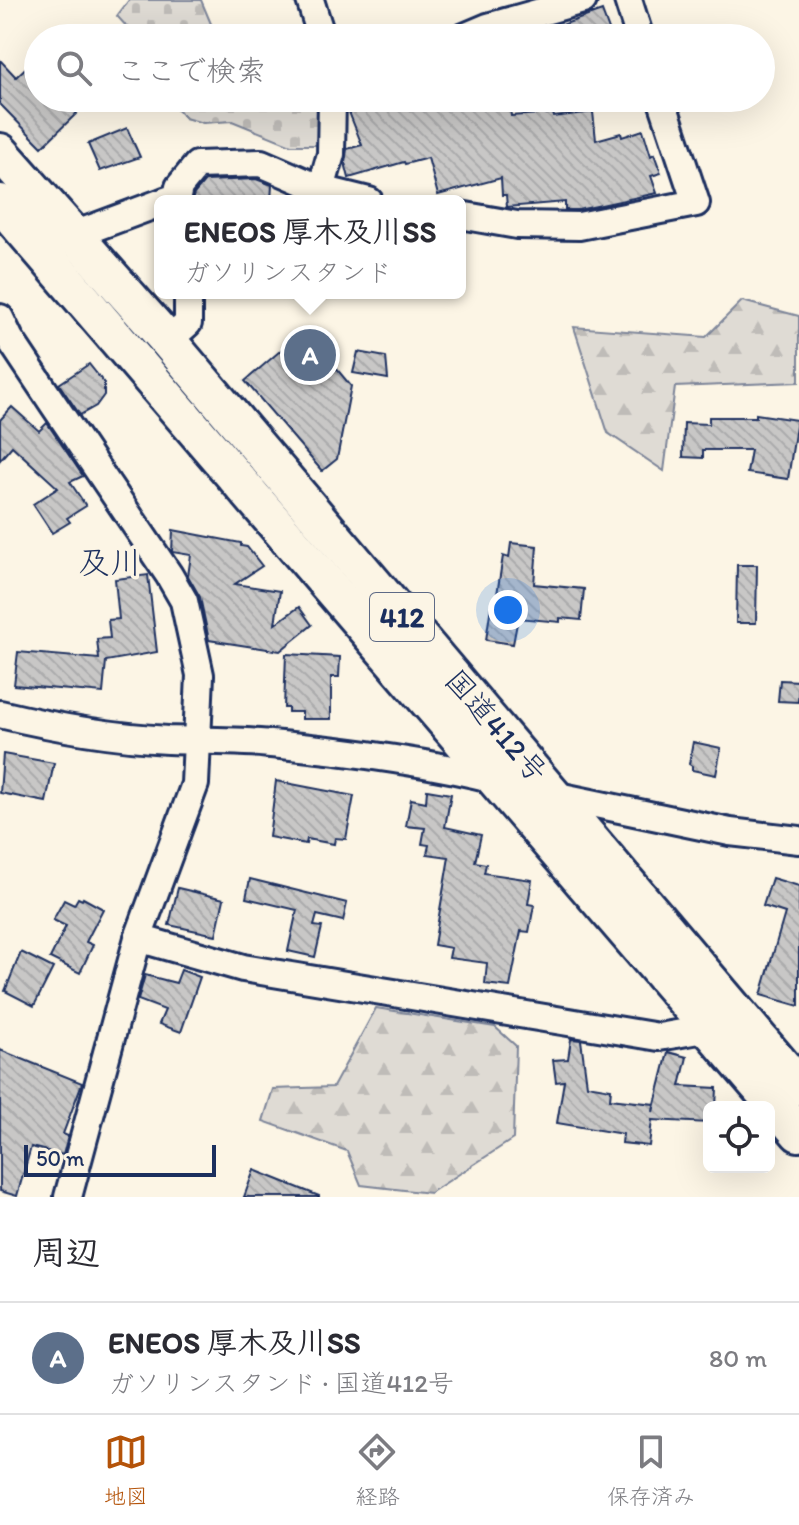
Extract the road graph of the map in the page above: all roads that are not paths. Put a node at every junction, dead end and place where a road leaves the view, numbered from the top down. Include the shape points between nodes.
1 (310, 0) edge
2 (583, 0) edge
3 (628, 0) edge
4 (318, 24) edge
5 (499, 24) edge
6 (636, 24) edge
7 (332, 112) edge
8 (666, 112) edge
9 (0, 152) edge
10 (321, 189) junction
11 (173, 195) edge
12 (345, 195) edge
13 (0, 203) edge
14 (154, 206) edge
15 (466, 216) edge
16 (74, 235) junction
17 (188, 299) edge
18 (0, 318) edge
19 (168, 341) junction
20 (0, 714) edge
21 (199, 740) junction
22 (496, 779) junction
23 (556, 796) junction
24 (799, 840) edge
25 (138, 938) junction
26 (710, 1028) junction
27 (799, 1086) edge
28 (799, 1133) edge
29 (68, 1197) edge

1 - 4 street
2 - 5 street
3 - 6 street
7 - 10 street via 331,154
8 - 15 street via 696,203 579,226 517,225
9 - 16 highway, 国道412号 / 412
10 - 11 street via 261,163 197,165
10 - 12 street
13 - 22 highway, 国道412号 / 412
14 - 16 street
16 - 19 highway, 国道412号 / 412
17 - 19 street via 188,323
18 - 21 street via 184,601 200,675
19 - 23 highway, 国道412号 / 412
20 - 21 street via 165,740
21 - 22 street via 270,743
21 - 25 street via 195,784
22 - 23 street
22 - 26 highway, 国道412号 / 412
23 - 24 street via 730,832
23 - 27 highway, 国道412号 / 412
25 - 26 street via 243,968 659,1037
25 - 29 street
26 - 28 highway, 国道412号 / 412

